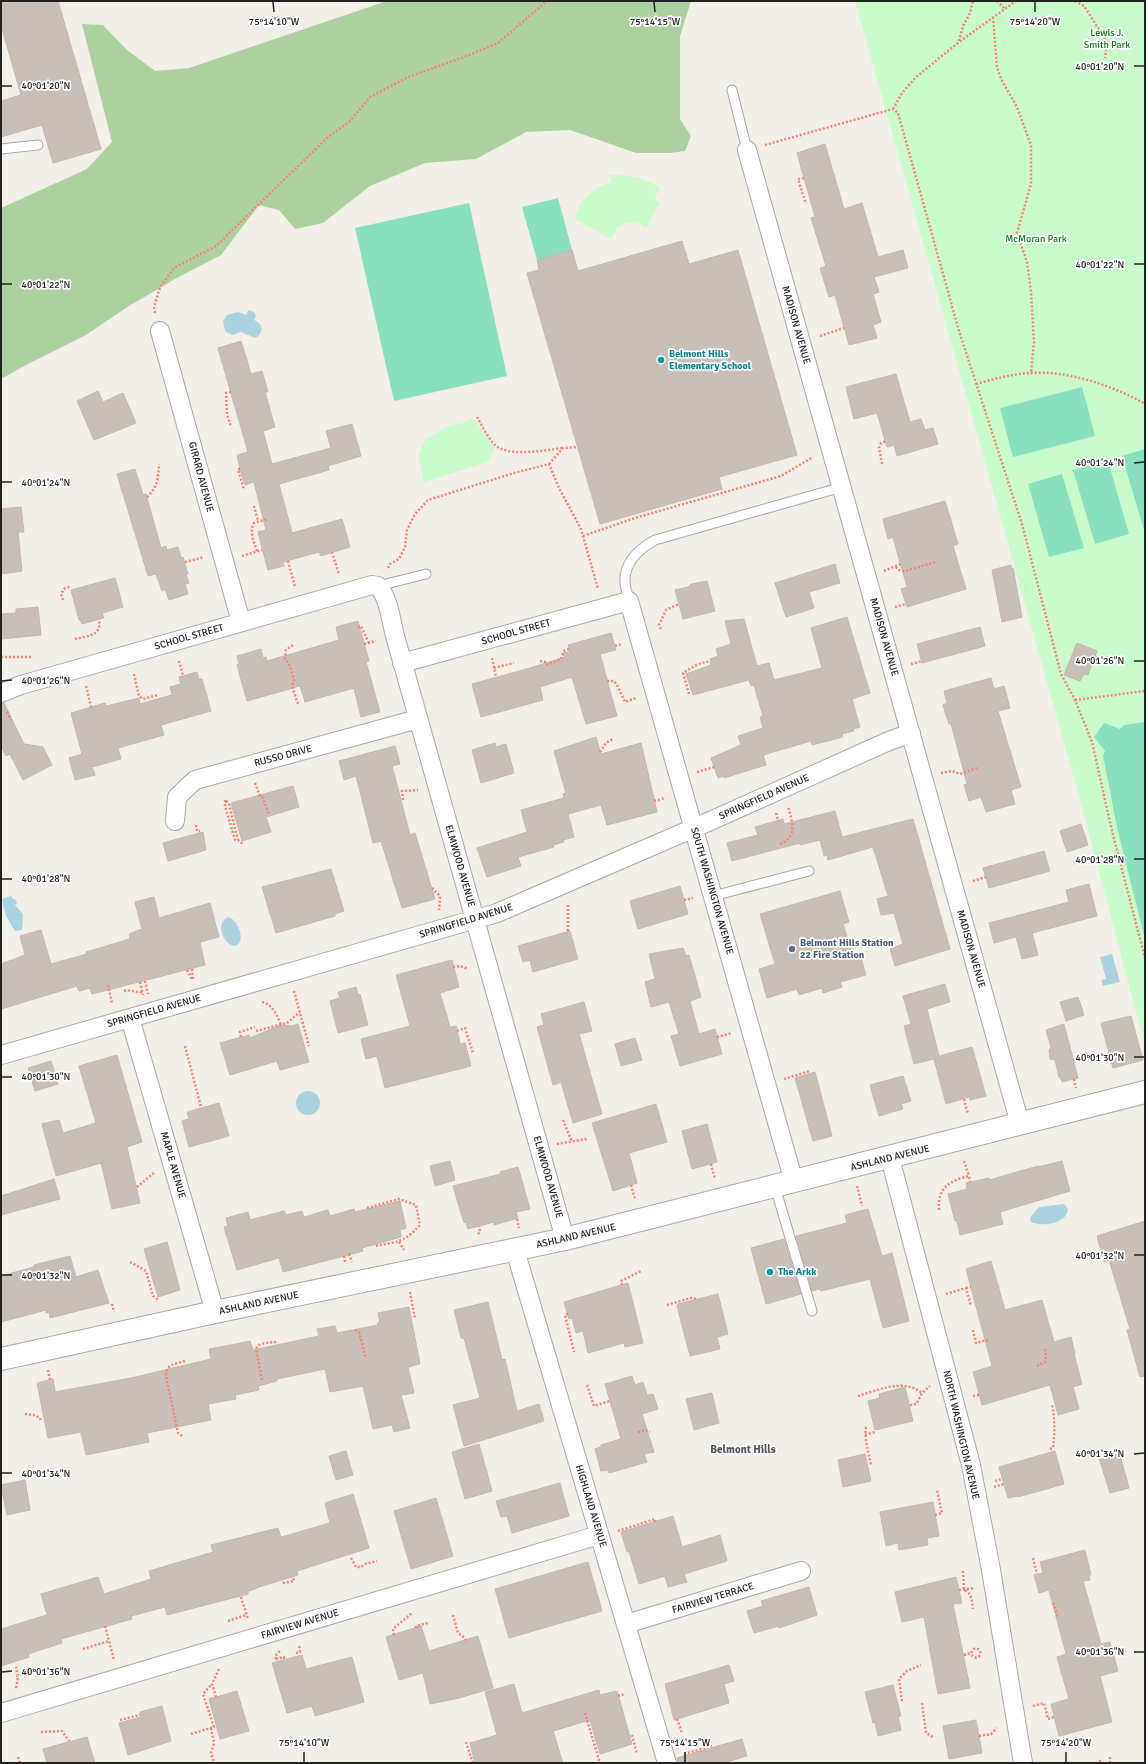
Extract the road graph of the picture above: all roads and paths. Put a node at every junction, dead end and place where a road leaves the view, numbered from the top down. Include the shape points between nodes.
1 (547, 1) edge
2 (973, 1) edge
3 (997, 1) edge
4 (1016, 1) edge
5 (1075, 1) edge
6 (1005, 8) junction
7 (993, 17) junction
8 (959, 42) junction
9 (1105, 58) dead end
10 (732, 90) dead end
11 (893, 109) junction
12 (38, 144) dead end
13 (1, 149) edge
14 (747, 150) junction
15 (804, 178) dead end
16 (806, 204) dead end
17 (844, 328) dead end
18 (160, 331) joint
19 (801, 342) junction
20 (1031, 373) junction
21 (976, 384) junction
22 (231, 392) dead end
23 (1145, 404) edge
24 (477, 417) dead end
25 (231, 427) dead end
26 (886, 441) dead end
27 (577, 447) dead end
28 (563, 448) junction
29 (814, 456) dead end
30 (159, 464) dead end
31 (549, 464) junction
32 (882, 464) dead end
33 (240, 469) dead end
34 (842, 487) junction
35 (244, 490) dead end
36 (147, 497) dead end
37 (254, 506) dead end
38 (267, 519) dead end
39 (258, 521) junction
40 (583, 536) junction
41 (257, 551) dead end
42 (288, 561) dead end
43 (936, 562) dead end
44 (901, 564) dead end
45 (426, 574) dead end
46 (71, 586) dead end
47 (378, 586) junction
48 (598, 590) dead end
49 (63, 600) dead end
50 (629, 601) junction
51 (679, 604) dead end
52 (300, 606) junction
53 (99, 620) dead end
54 (241, 622) junction
55 (358, 627) dead end
56 (661, 629) dead end
57 (75, 639) dead end
58 (369, 642) dead end
59 (293, 645) dead end
60 (569, 649) dead end
61 (129, 654) junction
62 (1, 657) edge
63 (31, 657) dead end
64 (540, 661) dead end
65 (710, 661) dead end
66 (402, 663) junction
67 (514, 663) dead end
68 (494, 668) dead end
69 (607, 681) dead end
70 (1145, 691) edge
71 (1, 693) edge
72 (689, 694) dead end
73 (158, 695) dead end
74 (640, 697) dead end
75 (1075, 700) junction
76 (298, 704) dead end
77 (418, 719) junction
78 (911, 733) junction
79 (613, 739) dead end
80 (600, 752) dead end
81 (250, 765) junction
82 (977, 768) dead end
83 (923, 778) junction
84 (788, 804) dead end
85 (269, 815) dead end
86 (175, 821) dead end
87 (694, 828) junction
88 (238, 840) junction
89 (243, 844) dead end
90 (780, 844) dead end
91 (809, 871) dead end
92 (560, 886) junction
93 (713, 896) junction
94 (475, 920) junction
95 (568, 932) dead end
96 (1145, 958) edge
97 (192, 969) dead end
98 (187, 970) dead end
99 (289, 973) junction
100 (108, 985) dead end
101 (124, 991) dead end
102 (143, 992) dead end
103 (111, 1000) dead end
104 (260, 1001) dead end
105 (300, 1012) junction
106 (130, 1018) junction
107 (281, 1025) junction
108 (255, 1027) dead end
109 (256, 1031) dead end
110 (457, 1031) dead end
111 (241, 1037) dead end
112 (185, 1046) dead end
113 (309, 1046) dead end
114 (473, 1053) dead end
115 (1, 1055) edge
116 (810, 1072) dead end
117 (1074, 1079) dead end
118 (782, 1080) dead end
119 (1076, 1087) dead end
120 (1145, 1092) edge
121 (964, 1099) dead end
122 (201, 1107) dead end
123 (970, 1115) dead end
124 (562, 1120) dead end
125 (1020, 1124) junction
126 (587, 1139) dead end
127 (572, 1142) junction
128 (539, 1147) junction
129 (962, 1154) dead end
130 (890, 1158) junction
131 (711, 1164) dead end
132 (158, 1170) dead end
133 (969, 1176) junction
134 (856, 1180) dead end
135 (716, 1182) dead end
136 (970, 1182) dead end
137 (784, 1184) junction
138 (137, 1187) dead end
139 (862, 1206) dead end
140 (367, 1208) dead end
141 (939, 1210) dead end
142 (565, 1239) junction
143 (375, 1246) dead end
144 (515, 1250) junction
145 (130, 1262) dead end
146 (641, 1271) dead end
147 (622, 1285) dead end
148 (408, 1286) dead end
149 (970, 1287) dead end
150 (966, 1288) junction
151 (156, 1294) dead end
152 (157, 1299) junction
153 (697, 1299) dead end
154 (927, 1300) junction
155 (112, 1304) dead end
156 (158, 1305) dead end
157 (667, 1305) dead end
158 (971, 1306) dead end
159 (114, 1310) dead end
160 (812, 1311) dead end
161 (215, 1312) junction
162 (568, 1314) dead end
163 (415, 1319) dead end
164 (355, 1330) dead end
165 (973, 1330) dead end
166 (988, 1340) dead end
167 (276, 1345) dead end
168 (1045, 1349) dead end
169 (574, 1352) dead end
170 (1, 1359) edge
171 (366, 1359) dead end
172 (185, 1361) dead end
173 (1037, 1366) dead end
174 (946, 1371) junction
175 (262, 1380) dead end
176 (587, 1385) dead end
177 (922, 1393) junction
178 (858, 1396) dead end
179 (610, 1401) dead end
180 (1052, 1404) dead end
181 (910, 1406) dead end
182 (25, 1414) dead end
183 (41, 1422) dead end
184 (866, 1427) dead end
185 (638, 1432) dead end
186 (650, 1432) dead end
187 (875, 1432) dead end
188 (865, 1435) junction
189 (182, 1436) dead end
190 (1050, 1449) dead end
191 (871, 1466) dead end
192 (937, 1490) dead end
193 (935, 1515) dead end
194 (655, 1522) dead end
195 (607, 1533) junction
196 (351, 1558) dead end
197 (1033, 1558) dead end
198 (377, 1561) dead end
199 (801, 1571) dead end
200 (963, 1571) dead end
201 (1037, 1574) dead end
202 (294, 1576) dead end
203 (283, 1583) dead end
204 (1053, 1603) dead end
205 (417, 1608) dead end
206 (973, 1609) dead end
207 (246, 1615) dead end
208 (453, 1615) dead end
209 (1058, 1617) dead end
210 (228, 1621) dead end
211 (428, 1623) dead end
212 (626, 1624) junction
213 (105, 1626) dead end
214 (416, 1628) dead end
215 (394, 1635) dead end
216 (110, 1641) junction
217 (467, 1643) dead end
218 (83, 1649) dead end
219 (216, 1649) junction
220 (971, 1653) dead end
221 (964, 1655) dead end
222 (276, 1659) dead end
223 (284, 1660) dead end
224 (921, 1665) dead end
225 (119, 1678) junction
226 (212, 1684) junction
227 (216, 1697) dead end
228 (902, 1701) dead end
229 (922, 1703) dead end
230 (1, 1713) edge
231 (585, 1713) dead end
232 (140, 1715) dead end
233 (1054, 1717) dead end
234 (678, 1719) dead end
235 (1048, 1719) dead end
236 (120, 1720) dead end
237 (210, 1728) junction
238 (41, 1732) dead end
239 (682, 1733) dead end
240 (191, 1734) dead end
241 (632, 1735) dead end
242 (933, 1737) dead end
243 (69, 1741) dead end
244 (466, 1742) dead end
245 (712, 1746) dead end
246 (637, 1754) dead end
247 (18, 1757) dead end
248 (1110, 1757) dead end
249 (668, 1760) edge
250 (20, 1763) edge
251 (214, 1763) edge
252 (473, 1763) edge
253 (600, 1763) edge
254 (1023, 1763) edge
255 (1110, 1763) edge

1 - 18 path via 498,43 408,77 370,97 349,122 328,137 216,246 174,268 160,287 154,307
2 - 8 path
3 - 6 path
4 - 6 path
5 - 9 path via 1084,6 1107,42
6 - 7 path
7 - 8 path
7 - 20 path via 997,68 1017,107 1031,145 1031,184 1017,233 1027,262 1031,292 1034,342
8 - 11 path via 907,86
10 - 14 lane
11 - 14 path
11 - 21 path via 898,114
12 - 13 lane
14 - 19 street, MADISON AVENUE
15 - 16 path via 798,179
17 - 19 path
18 - 54 street, GIRARD AVENUE
19 - 34 street, MADISON AVENUE
20 - 21 path
20 - 23 path via 1072,377 1103,385
21 - 75 path via 1022,524 1061,674
22 - 25 path via 226,394 227,414
24 - 28 path via 494,445 506,451 530,452
26 - 32 path via 881,443 879,448
27 - 28 path
28 - 31 path
29 - 40 path via 781,476 635,518
30 - 36 path via 158,484
31 - 40 path
31 - 47 path via 428,500 414,514 399,559 390,564
33 - 35 path
34 - 50 lane via 655,540 633,556 627,569 624,582
34 - 78 street, MADISON AVENUE
37 - 39 path
38 - 39 path
39 - 41 path via 252,527
40 - 48 path
42 - 52 path
43 - 44 path via 905,571 896,567
45 - 47 lane
46 - 49 path via 64,589 61,594
47 - 52 street, SCHOOL STREET via 372,585
47 - 66 street, ELMWOOD AVENUE via 387,604
50 - 66 street, SCHOOL STREET
50 - 87 street, SOUTH WASHINGTON AVENUE
51 - 56 path via 666,610
52 - 54 street, SCHOOL STREET
53 - 57 path via 100,626 92,635
54 - 61 street, SCHOOL STREET
55 - 58 path via 364,629
59 - 76 path via 286,650 285,659 294,680 292,686
60 - 64 path via 564,650 561,660 547,665
61 - 71 street, SCHOOL STREET
61 - 73 path via 139,696 143,699
62 - 63 path
65 - 72 path via 698,664 683,673
66 - 77 street, ELMWOOD AVENUE
67 - 68 path
69 - 74 path via 614,681 625,702
70 - 75 path
75 - 96 path via 1092,742 1110,824
77 - 81 street, RUSSO DRIVE
77 - 94 street, ELMWOOD AVENUE
78 - 83 street, MADISON AVENUE
78 - 87 street, SPRINGFIELD AVENUE
79 - 80 path via 606,743
81 - 85 path
81 - 86 street, RUSSO DRIVE via 195,780 177,798
82 - 83 path via 960,774 952,771
83 - 125 street, MADISON AVENUE
84 - 90 path via 791,835
87 - 92 street, SPRINGFIELD AVENUE
87 - 93 street, SOUTH WASHINGTON AVENUE
88 - 88 path via 235,840 233,834 225,800 229,804
88 - 89 path
91 - 93 lane
92 - 94 street, SPRINGFIELD AVENUE
92 - 95 path via 568,904
93 - 137 street, SOUTH WASHINGTON AVENUE
94 - 99 street, SPRINGFIELD AVENUE
94 - 128 street, ELMWOOD AVENUE
97 - 98 path via 192,980
99 - 105 path
99 - 106 street, SPRINGFIELD AVENUE
100 - 103 path
101 - 102 path via 131,989 138,993
104 - 107 path via 267,1003 276,1011
105 - 107 path
105 - 113 path
106 - 115 street, SPRINGFIELD AVENUE
106 - 161 street, MAPLE AVENUE
107 - 109 path
108 - 111 path via 240,1032
110 - 114 path via 466,1028
112 - 122 path
116 - 118 path
117 - 119 path
120 - 125 street, ASHLAND AVENUE
121 - 123 path
124 - 127 path
125 - 130 street, ASHLAND AVENUE
126 - 127 path
127 - 128 path
128 - 142 street, ELMWOOD AVENUE
129 - 133 path
130 - 137 street, ASHLAND AVENUE
130 - 154 street, NORTH WASHINGTON AVENUE
131 - 135 path
132 - 138 path
133 - 136 path
133 - 141 path via 944,1187 938,1200
134 - 139 path
137 - 142 street, ASHLAND AVENUE
137 - 160 lane
140 - 143 path via 398,1199 416,1205 420,1225 399,1242
142 - 144 street, ASHLAND AVENUE
144 - 161 street, ASHLAND AVENUE
144 - 195 street, HIGHLAND AVENUE
145 - 152 path via 146,1271 153,1296
146 - 147 path via 621,1281
148 - 163 path
149 - 150 path
150 - 154 path
150 - 158 path
151 - 152 path
152 - 156 path
153 - 157 path via 691,1298
154 - 174 street, NORTH WASHINGTON AVENUE
155 - 159 path
161 - 170 street, ASHLAND AVENUE
162 - 169 path via 565,1315
164 - 171 path via 359,1332
165 - 166 path via 976,1343
167 - 175 path via 275,1342 263,1343 256,1349
168 - 173 path via 1045,1362
172 - 189 path via 170,1365 166,1369 178,1433
174 - 177 path
174 - 254 street, NORTH WASHINGTON AVENUE via 975,1489 991,1570
176 - 179 path via 594,1406
177 - 178 path via 915,1387 903,1384
177 - 181 path via 916,1404
180 - 190 path via 1055,1438 1053,1448
182 - 183 path via 34,1415 40,1418
184 - 188 path
185 - 186 path
187 - 188 path
188 - 191 path
192 - 193 path via 942,1513
194 - 195 path via 654,1519
195 - 212 street, HIGHLAND AVENUE
195 - 219 street, FAIRVIEW AVENUE
196 - 198 path via 356,1567
197 - 201 path
199 - 212 street, FAIRVIEW TERRACE
200 - 206 path via 964,1590 968,1591 971,1597
202 - 203 path via 294,1581
204 - 209 path
205 - 215 path via 393,1628
207 - 210 path
208 - 217 path via 458,1633
211 - 214 path
212 - 249 street, HIGHLAND AVENUE
213 - 216 path
216 - 218 path
216 - 225 path
219 - 225 street, FAIRVIEW AVENUE
219 - 226 path via 220,1667
220 - 221 path
222 - 223 path via 284,1657
224 - 228 path via 907,1671 900,1679
225 - 230 street, FAIRVIEW AVENUE
226 - 227 path
226 - 237 path via 203,1694 214,1727
229 - 242 path via 926,1733
231 - 253 path
232 - 236 path
233 - 235 path
234 - 239 path
237 - 240 path
237 - 251 path via 214,1743 211,1753
238 - 243 path via 62,1731
241 - 246 path
244 - 252 path
245 - 249 path
247 - 250 path
248 - 255 path

